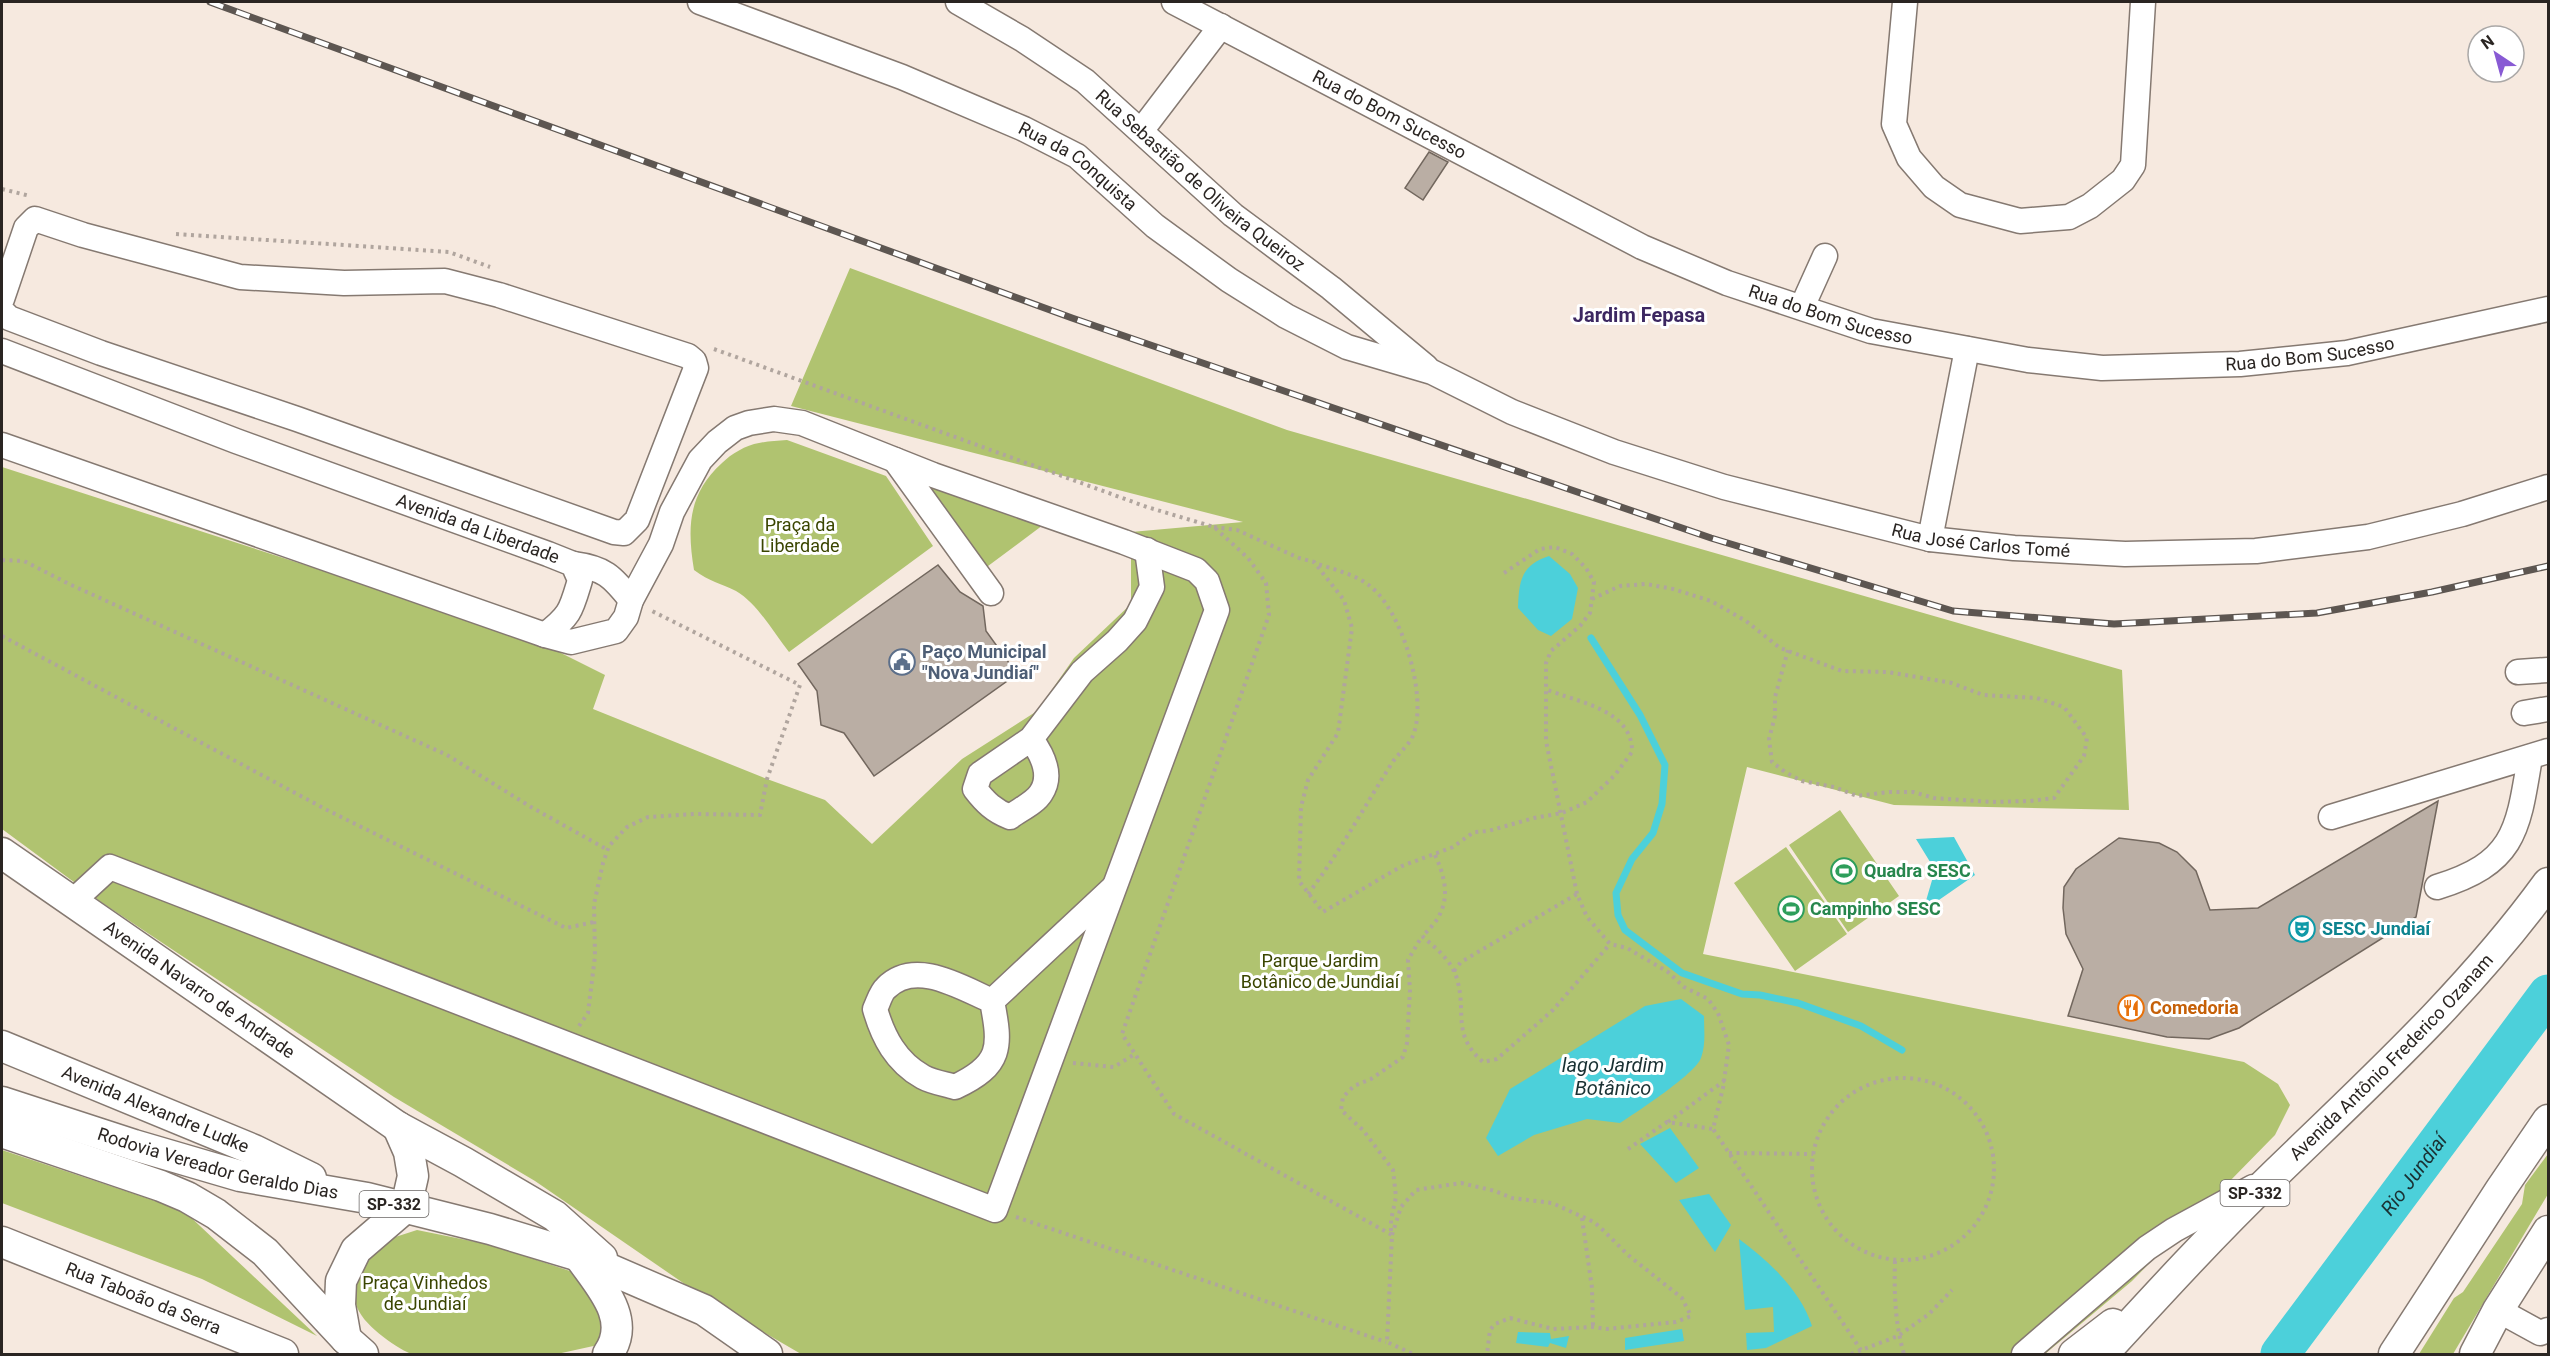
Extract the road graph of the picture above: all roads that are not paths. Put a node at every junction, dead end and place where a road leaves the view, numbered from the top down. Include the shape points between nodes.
1 (700, 2) edge
2 (958, 2) edge
3 (1174, 2) edge
4 (1905, 2) edge
5 (2143, 2) edge
6 (1221, 26) junction
7 (1141, 131) junction
8 (1825, 256) dead end
9 (2, 299) edge
10 (1802, 307) junction
11 (2548, 309) edge
12 (2, 311) edge
13 (1967, 349) junction
14 (2, 351) edge
15 (1432, 372) junction
16 (253, 404) junction
17 (236, 441) junction
18 (2, 446) edge
19 (895, 460) junction
20 (2548, 487) edge
21 (1930, 539) junction
22 (661, 544) junction
23 (1147, 550) junction
24 (573, 564) junction
25 (605, 572) junction
26 (991, 593) dead end
27 (631, 600) junction
28 (545, 635) junction
29 (2548, 670) edge
30 (2518, 672) dead end
31 (2548, 709) edge
32 (2524, 713) dead end
33 (1031, 739) dead end
34 (2539, 754) edge
35 (2331, 816) dead end
36 (2, 853) edge
37 (2548, 883) edge
38 (1117, 884) junction
39 (2437, 887) dead end
40 (72, 902) junction
41 (992, 1000) junction
42 (2, 1046) edge
43 (2, 1102) edge
44 (2548, 1120) edge
45 (398, 1127) junction
46 (2, 1132) edge
47 (2271, 1177) junction
48 (341, 1192) junction
49 (406, 1207) junction
50 (2547, 1234) edge
51 (2, 1242) edge
52 (579, 1256) junction
53 (2193, 1256) junction
54 (615, 1270) junction
55 (2498, 1310) junction
56 (2548, 1329) edge
57 (355, 1347) edge
58 (283, 1354) edge
59 (608, 1354) edge
60 (767, 1354) edge
61 (2024, 1354) edge
62 (2074, 1354) edge
63 (2103, 1354) edge
64 (2394, 1354) edge
65 (2475, 1354) edge

1 - 15 street, Rua da Conquista via 902,77 1024,129 1077,156 1155,226 1286,316 1347,348
2 - 7 street, Rua Sebastião de Oliveira Queiroz via 1084,81
3 - 6 street, Rua do Bom Sucesso
4 - 5 street via 1894,124 1910,158 1934,187 1960,205 2020,221 2069,218 2123,180 2133,165
6 - 7 street
6 - 10 street, Rua do Bom Sucesso via 1642,247 1727,283
7 - 15 street, Rua Sebastião de Oliveira Queiroz via 1233,215 1331,288
8 - 10 street
9 - 16 street via 26,228 35,219 240,277 344,283 445,281 688,356 696,368 637,520 624,533
10 - 13 street, Rua do Bom Sucesso via 1871,331
11 - 13 street, Rua do Bom Sucesso via 2347,353 2240,364 2102,368
12 - 16 street via 9,318 90,349
13 - 21 street
14 - 17 street, Avenida da Liberdade
15 - 21 street, Rua José Carlos Tomé via 1512,412 1614,452 1724,487
16 - 17 street
17 - 24 street, Avenida da Liberdade
18 - 28 street
19 - 22 street via 802,423 774,419 735,428 700,460 672,512
19 - 23 street
19 - 26 street
20 - 21 street, Rua José Carlos Tomé via 2462,514 2367,537 2256,551 2126,554
22 - 25 street via 646,561 626,572
22 - 27 street
23 - 33 street via 1152,588 1135,621 1082,672
23 - 38 street via 1196,570 1207,581 1217,610
24 - 25 street
24 - 28 street, Avenida da Liberdade via 580,580 572,606 564,621
25 - 27 street
27 - 28 street via 616,631 572,642
29 - 30 street
31 - 32 street
34 - 35 street
34 - 39 street via 2514,835 2488,864 2463,879
36 - 40 main road, Avenida Navarro de Andrade
37 - 47 main road, Avenida Antônio Frederico Ozanam / SP-332 via 2498,947 2415,1038
38 - 40 street via 995,1210 110,867
38 - 41 street
40 - 45 main road, Avenida Navarro de Andrade
41 - 41 street via 999,1036 990,1063 972,1079 955,1087 924,1078 902,1062 883,1035 875,1009 886,988 909,975 939,978
42 - 48 main road, Avenida Alexandre Ludke via 254,1150
43 - 48 main road, Rodovia Vereador Geraldo Dias / SP-332 via 240,1176
44 - 64 main road
45 - 49 main road via 409,1152 413,1176
45 - 54 main road, Avenida Navarro de Andrade via 555,1216
46 - 57 main road, Rodovia Vereador Geraldo Dias via 188,1197 216,1214 265,1252
47 - 53 main road, Avenida Antônio Frederico Ozanam / SP-332
47 - 61 street via 2147,1248
48 - 49 main road, Rodovia Vereador Geraldo Dias / SP-332
49 - 52 main road, Rodovia Vereador Geraldo Dias / SP-332
49 - 57 main road via 356,1250 341,1281 340,1305
50 - 55 main road
51 - 58 main road, Rua Taboão da Serra
52 - 54 main road, Rodovia Vereador Geraldo Dias / SP-332
52 - 59 main road via 615,1310 618,1326 615,1344
53 - 62 main road
53 - 63 main road, Avenida Antônio Frederico Ozanam / SP-332
54 - 60 main road, Rodovia Vereador Geraldo Dias / SP-332 via 704,1310
55 - 56 street via 2540,1333
55 - 65 main road

